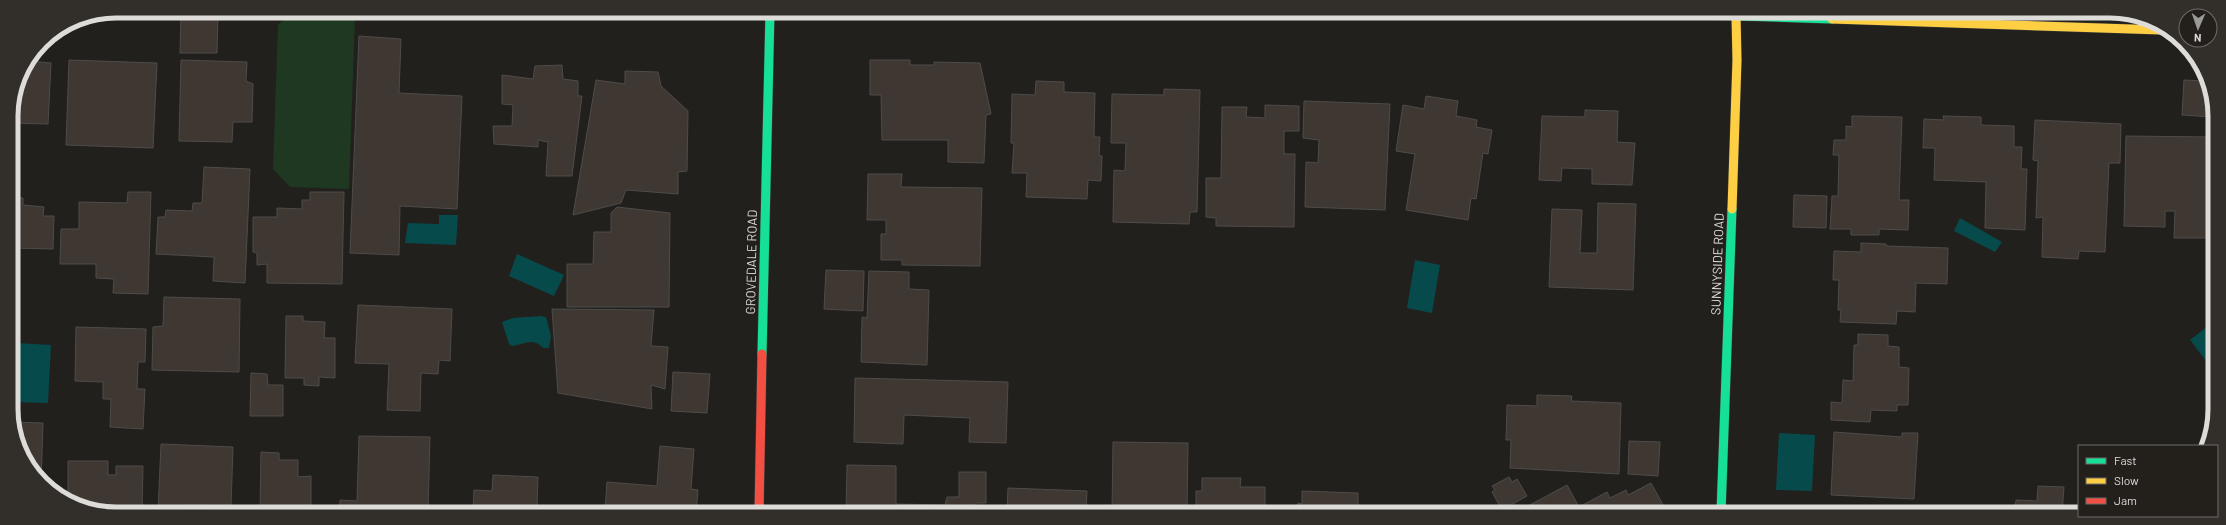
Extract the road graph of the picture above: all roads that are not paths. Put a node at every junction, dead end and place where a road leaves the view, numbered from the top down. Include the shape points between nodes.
1 (770, 18) edge
2 (1736, 18) edge
3 (1797, 18) edge
4 (2157, 30) edge
5 (759, 507) edge
6 (1721, 507) edge

1 - 5 street, GROVEDALE ROAD
2 - 6 street, SUNNYSIDE ROAD
3 - 4 street

